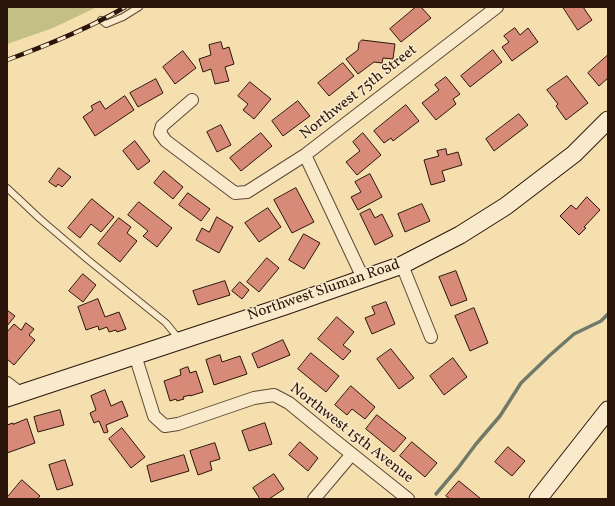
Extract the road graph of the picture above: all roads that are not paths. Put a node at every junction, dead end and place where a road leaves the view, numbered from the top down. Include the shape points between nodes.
1 (139, 7) edge
2 (497, 7) edge
3 (101, 20) dead end
4 (192, 100) dead end
5 (608, 120) edge
6 (305, 155) junction
7 (7, 188) edge
8 (402, 265) junction
9 (363, 278) junction
10 (431, 337) dead end
11 (180, 340) junction
12 (135, 355) junction
13 (7, 383) edge
14 (14, 396) edge
15 (608, 410) edge
16 (352, 454) junction
17 (314, 499) edge
18 (408, 499) edge
19 (538, 499) edge

1 - 3 lane via 106,24
2 - 6 street, Northwest 75th Street
4 - 6 street, Northwest 75th Street via 162,126 160,133 166,141 235,192 247,192
5 - 8 street, Northwest Sluman Road via 574,154 506,206 460,235
6 - 9 street
7 - 11 lane via 39,218 166,323
8 - 9 street, Northwest Sluman Road
8 - 10 street
9 - 11 street, Northwest Sluman Road
11 - 12 street, Northwest Sluman Road
12 - 14 street, Northwest Sluman Road
12 - 16 street, Northwest 15th Avenue via 154,416 165,426 254,398 274,395 289,402
13 - 14 street
15 - 19 street
16 - 17 street
16 - 18 street, Northwest 15th Avenue

